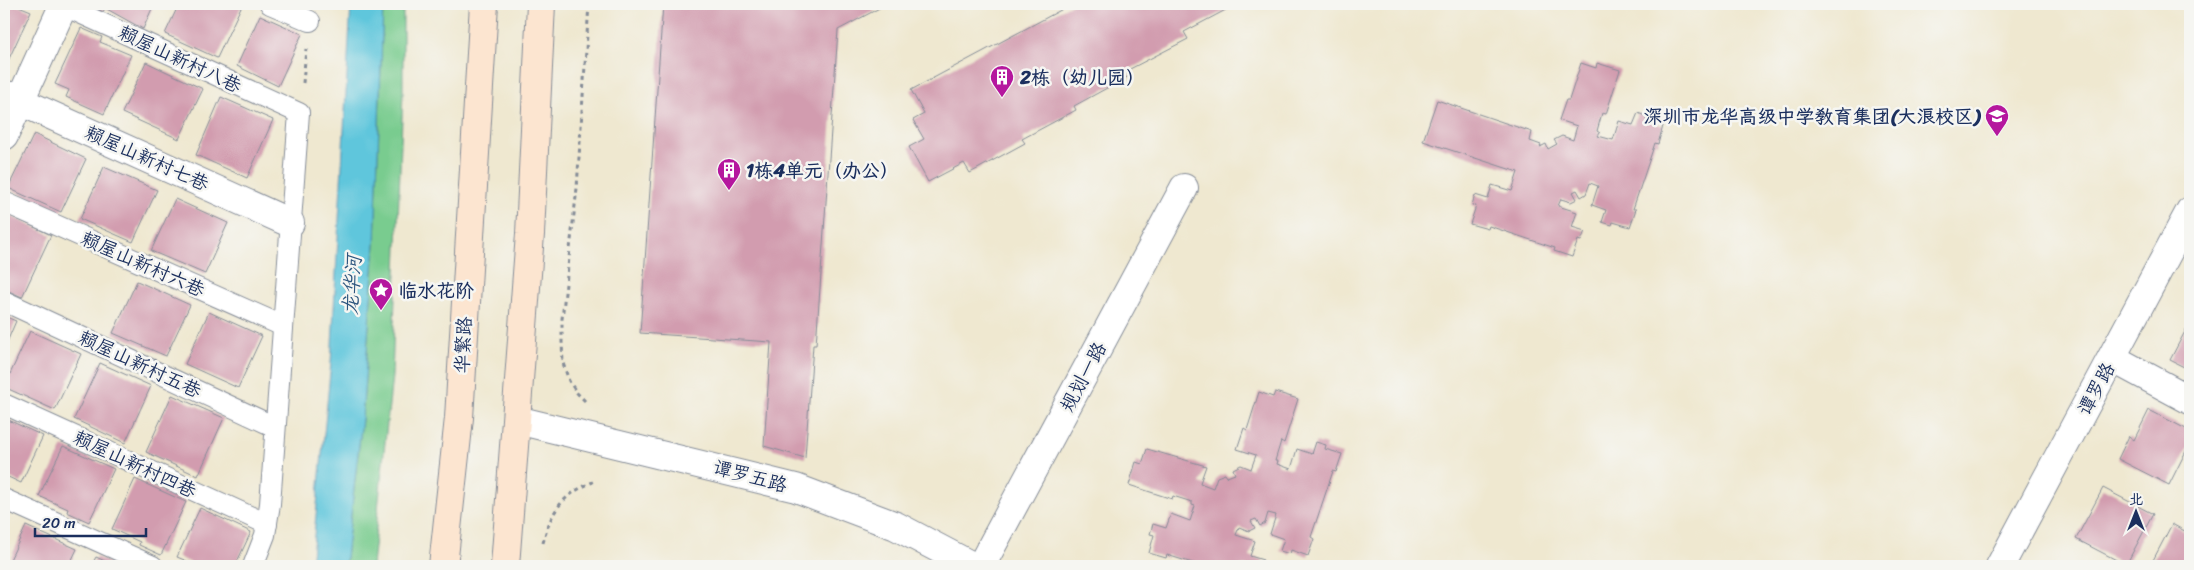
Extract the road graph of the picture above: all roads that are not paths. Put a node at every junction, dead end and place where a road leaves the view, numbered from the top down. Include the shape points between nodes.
1 (63, 4) edge
2 (270, 4) edge
3 (484, 4) edge
4 (540, 4) edge
5 (310, 21) road end
6 (12, 97) edge
7 (4, 136) edge
8 (1184, 188) dead end
9 (4, 202) edge
10 (2190, 211) edge
11 (290, 223) junction
12 (4, 301) edge
13 (283, 326) junction
14 (2112, 358) junction
15 (2190, 400) edge
16 (4, 404) edge
17 (517, 420) junction
18 (275, 427) junction
19 (4, 499) edge
20 (267, 524) junction
21 (153, 566) edge
22 (253, 566) edge
23 (443, 566) edge
24 (505, 566) edge
25 (972, 566) edge
26 (981, 566) edge
27 (2000, 566) edge

1 - 6 street
1 - 11 lane, 赖屋山新村八巷 via 299,114
2 - 5 lane
3 - 23 main road, 华繁路 via 459,418
4 - 17 main road via 530,234
6 - 7 street
6 - 11 street, 赖屋山新村七巷
8 - 26 street, 规划一路
9 - 13 lane, 赖屋山新村六巷
10 - 14 street, 谭罗路
11 - 13 lane
12 - 18 lane, 赖屋山新村五巷
13 - 18 lane
14 - 15 street
14 - 27 street, 谭罗路
16 - 20 lane, 赖屋山新村四巷
17 - 24 main road
17 - 25 street, 谭罗五路 via 796,488 896,526
18 - 20 lane
19 - 21 lane
20 - 22 lane

